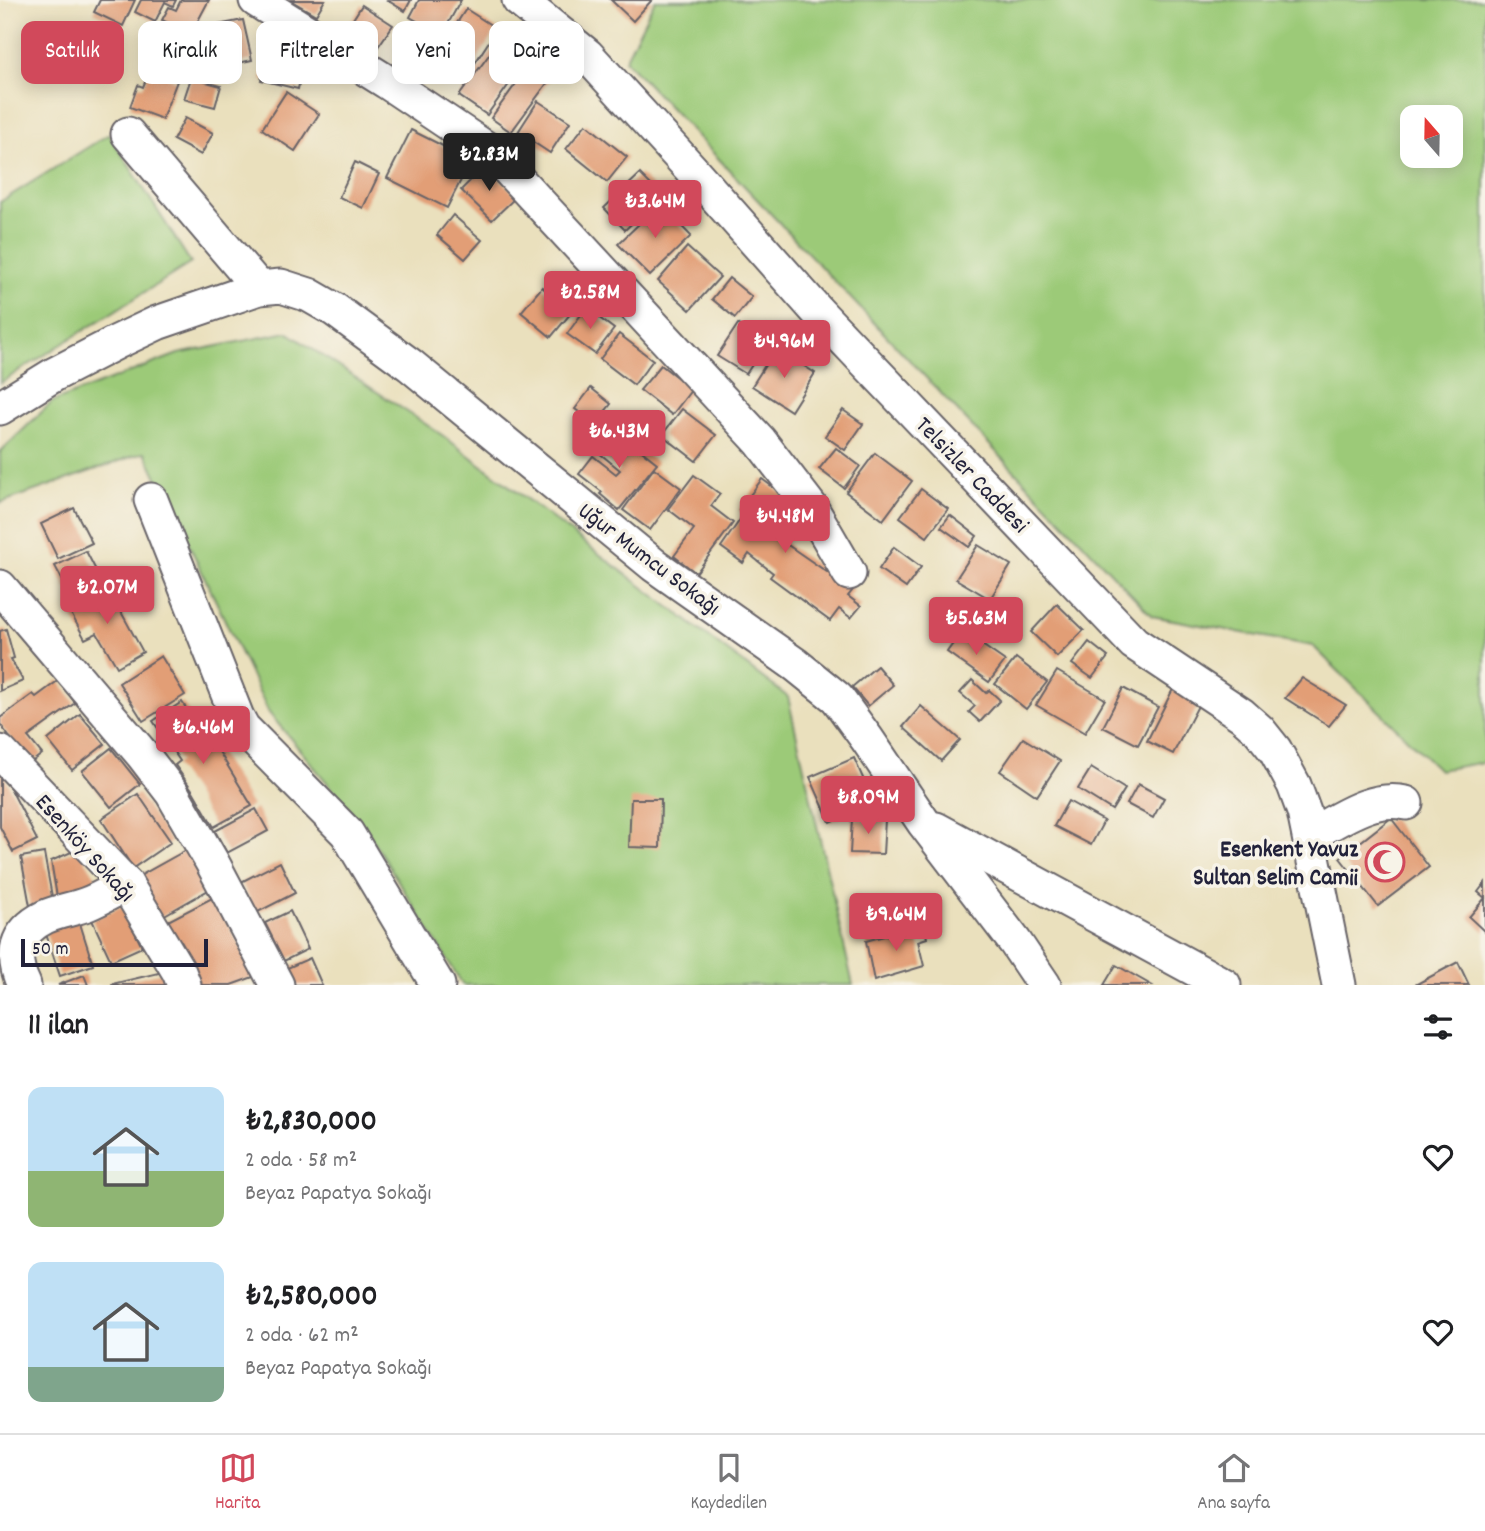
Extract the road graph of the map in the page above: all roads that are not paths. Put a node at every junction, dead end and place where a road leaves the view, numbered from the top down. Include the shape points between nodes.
1 (256, 0) edge
2 (519, 0) edge
3 (128, 134) dead end
4 (259, 288) junction
5 (0, 408) edge
6 (151, 500) dead end
7 (849, 573) dead end
8 (0, 587) edge
9 (0, 752) edge
10 (1406, 803) dead end
11 (924, 823) junction
12 (1310, 835) junction
13 (126, 884) junction
14 (24, 985) edge
15 (184, 985) edge
16 (276, 985) edge
17 (438, 985) edge
18 (1044, 985) edge
19 (1224, 985) edge
20 (1339, 985) edge

1 - 7 street via 493,153 760,442 810,506
2 - 12 street, Telsizler Caddesi via 587,55 818,312 1134,643 1259,730 1294,785
3 - 4 street
4 - 5 street, Uğur Mumcu Sokağı via 157,323 55,374
4 - 11 street, Uğur Mumcu Sokağı via 295,289 335,310 410,365 654,565 796,665 837,698
6 - 17 street via 243,728 347,832
8 - 16 street via 172,793
9 - 13 street, Esenköy Sokağı
10 - 12 street via 1379,802
11 - 18 street
11 - 19 street, Uğur Mumcu Sokağı
12 - 20 street, Telsizler Caddesi
13 - 14 street via 88,904 46,917 25,931 15,956
13 - 15 street, Esenköy Sokağı

